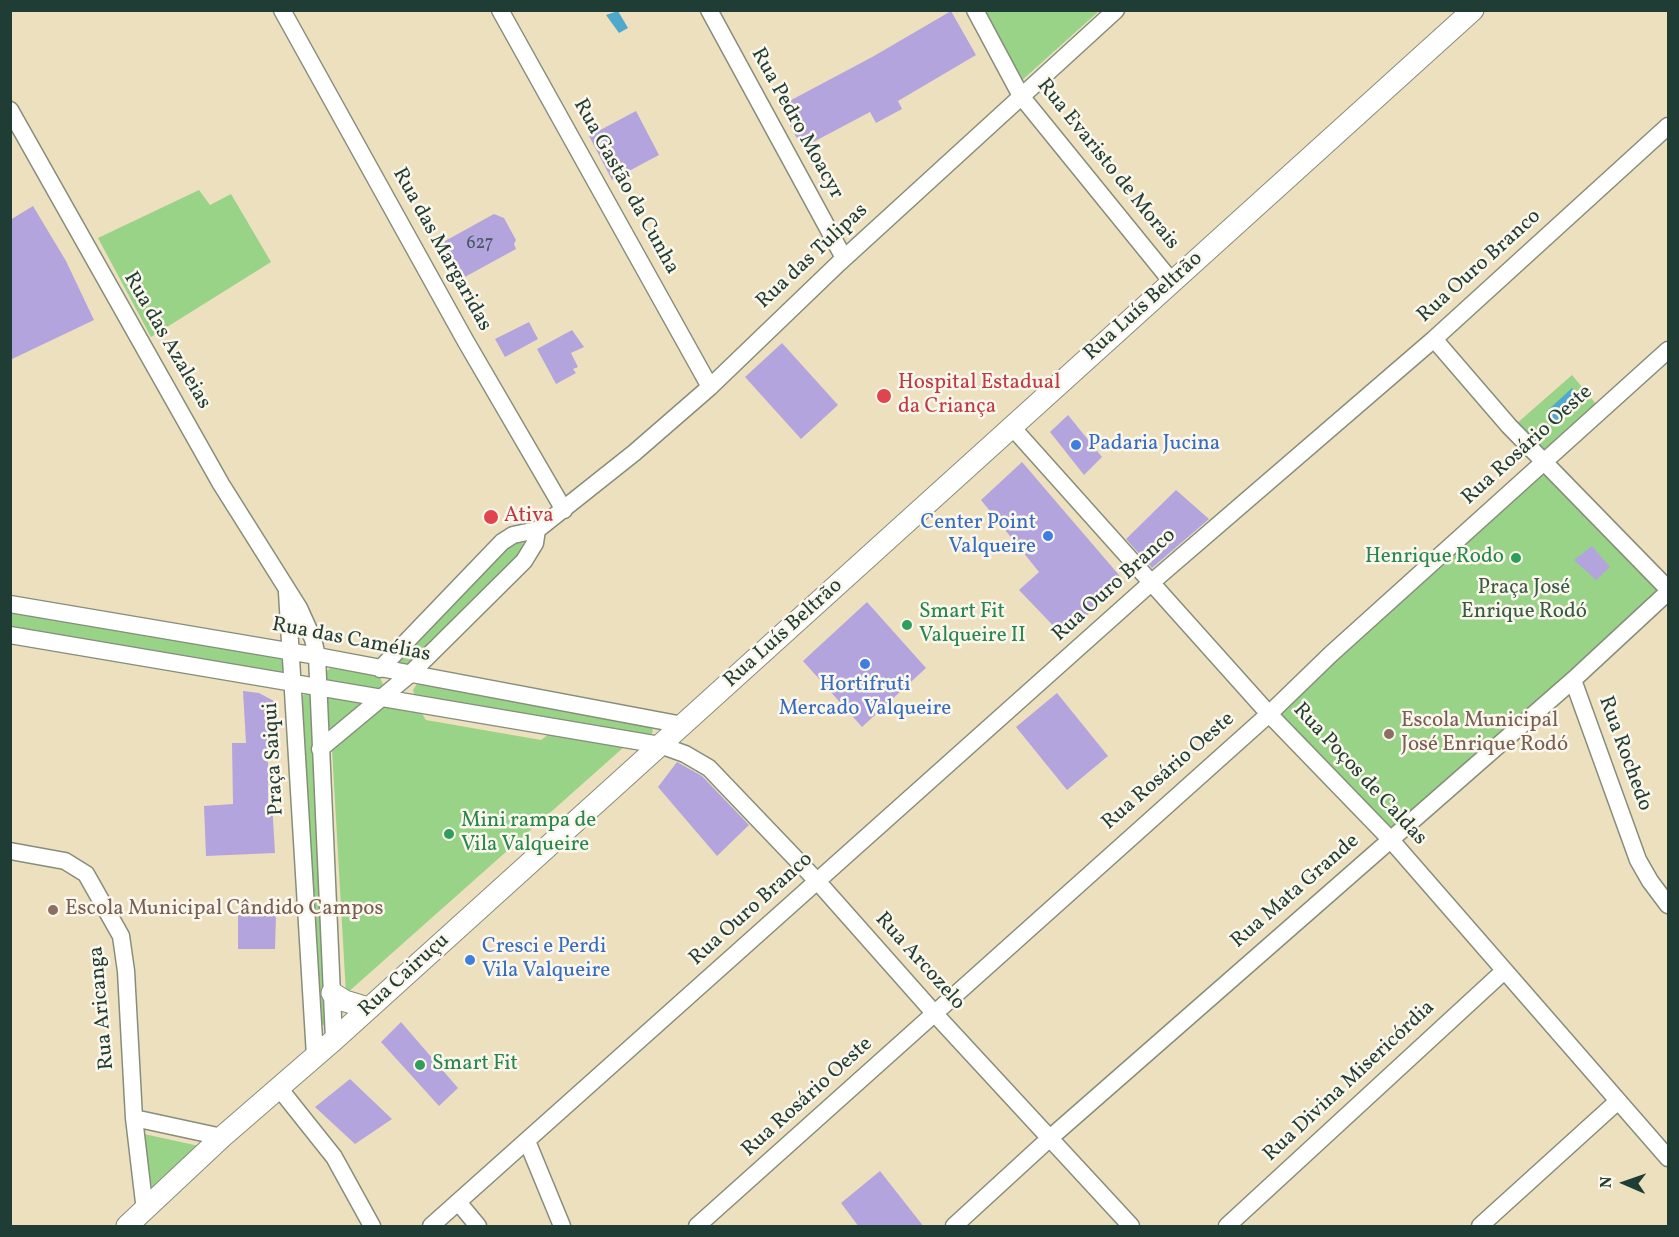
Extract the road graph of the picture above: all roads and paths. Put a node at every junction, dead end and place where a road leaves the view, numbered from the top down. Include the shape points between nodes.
1 (282, 10) edge
2 (500, 10) edge
3 (709, 10) edge
4 (975, 10) edge
5 (1116, 10) edge
6 (1473, 10) edge
7 (1021, 96) junction
8 (10, 110) edge
9 (1668, 126) edge
10 (844, 258) junction
11 (1172, 282) junction
12 (1434, 339) junction
13 (1668, 350) edge
14 (710, 387) junction
15 (1012, 427) junction
16 (1544, 462) junction
17 (564, 510) junction
18 (537, 530) junction
19 (1152, 582) junction
20 (1668, 590) edge
21 (287, 591) junction
22 (10, 604) edge
23 (10, 635) edge
24 (291, 652) junction
25 (317, 656) junction
26 (380, 669) junction
27 (410, 675) junction
28 (1573, 680) junction
29 (294, 683) junction
30 (318, 687) junction
31 (381, 699) junction
32 (1269, 714) junction
33 (683, 725) junction
34 (660, 745) junction
35 (320, 749) junction
36 (1390, 839) junction
37 (10, 851) edge
38 (325, 862) junction
39 (303, 863) junction
40 (818, 882) junction
41 (1668, 905) edge
42 (1504, 971) junction
43 (332, 993) junction
44 (368, 1008) junction
45 (935, 1014) junction
46 (334, 1040) junction
47 (315, 1056) junction
48 (279, 1088) junction
49 (1618, 1101) junction
50 (135, 1118) junction
51 (222, 1137) junction
52 (1050, 1138) junction
53 (527, 1141) junction
54 (1668, 1158) edge
55 (458, 1202) junction
56 (145, 1211) junction
57 (127, 1227) edge
58 (372, 1227) edge
59 (431, 1227) edge
60 (478, 1227) edge
61 (562, 1227) edge
62 (698, 1227) edge
63 (954, 1227) edge
64 (1131, 1227) edge
65 (1227, 1227) edge
66 (1480, 1227) edge

1 - 17 street, Rua das Margaridas
2 - 14 street, Rua Gastão da Cunha
3 - 10 street, Rua Pedro Moacyr
4 - 7 street, Rua Evaristo de Morais
5 - 7 street, Rua das Tulipas
6 - 11 main road, Rua Luís Beltrão
7 - 10 street, Rua das Tulipas
7 - 11 street, Rua Evaristo de Morais
8 - 21 street, Rua das Azaleias via 221,484
9 - 12 street, Rua Ouro Branco
10 - 14 street, Rua das Tulipas
11 - 15 main road, Rua Luís Beltrão
12 - 16 street
12 - 19 street, Rua Ouro Branco
13 - 16 street, Rua Rosário Oeste
14 - 17 street, Rua das Tulipas
15 - 19 street, Rua Poços de Caldas
15 - 33 main road, Rua Luís Beltrão
16 - 20 street
16 - 32 street, Rua Rosário Oeste
17 - 18 street, Rua das Tulipas
18 - 26 street, Rua das Tulipas via 513,535 502,542
18 - 27 street via 535,543 524,561
19 - 32 street, Rua Poços de Caldas
19 - 40 street, Rua Ouro Branco
20 - 28 street, Rua Mata Grande
21 - 24 street, Rua das Azaleias
21 - 25 street, Rua das Azaleias via 307,623
22 - 24 street, Rua das Camélias
23 - 29 street
24 - 25 street, Rua das Camélias
24 - 29 street, Praça Saiqui
25 - 26 street, Rua das Camélias
25 - 30 street
26 - 27 street, Rua das Camélias
27 - 31 street
27 - 33 street, Rua das Camélias
28 - 36 street, Rua Mata Grande
28 - 41 street, Rua Rochedo via 1638,860
29 - 30 street
29 - 39 street, Praça Saiqui
30 - 31 street
30 - 35 street
31 - 34 street
31 - 35 street
32 - 36 street, Rua Poços de Caldas
32 - 45 street, Rua Rosário Oeste
33 - 34 main road, Rua Cairuçu
34 - 40 street, Rua Arcozelo via 709,768
34 - 44 main road, Rua Cairuçu
35 - 38 street
36 - 42 street, Rua Poços de Caldas
36 - 52 street, Rua Mata Grande
37 - 50 street, Rua Aricanga via 65,861 86,874 121,936
38 - 39 street
38 - 43 street
39 - 47 street, Praça Saiqui
40 - 45 street, Rua Arcozelo
40 - 53 street, Rua Ouro Branco
42 - 49 street, Rua Poços de Caldas
42 - 65 street, Rua Divina Misericórdia
43 - 44 main road
43 - 46 street
44 - 46 main road, Rua Cairuçu
45 - 52 street, Rua Arcozelo
45 - 62 street, Rua Rosário Oeste
46 - 47 main road, Rua Cairuçu
47 - 48 main road, Rua Cairuçu
48 - 51 main road, Rua Cairuçu
48 - 58 street via 334,1157
49 - 54 street, Rua Poços de Caldas
49 - 66 street
50 - 51 street
50 - 56 street, Rua Aricanga
51 - 56 main road, Rua Cairuçu
52 - 63 street, Rua Mata Grande
52 - 64 street, Rua Arcozelo
53 - 55 street, Rua Ouro Branco
53 - 61 street
55 - 59 street, Rua Ouro Branco
55 - 60 street
56 - 57 main road, Rua Cairuçu

